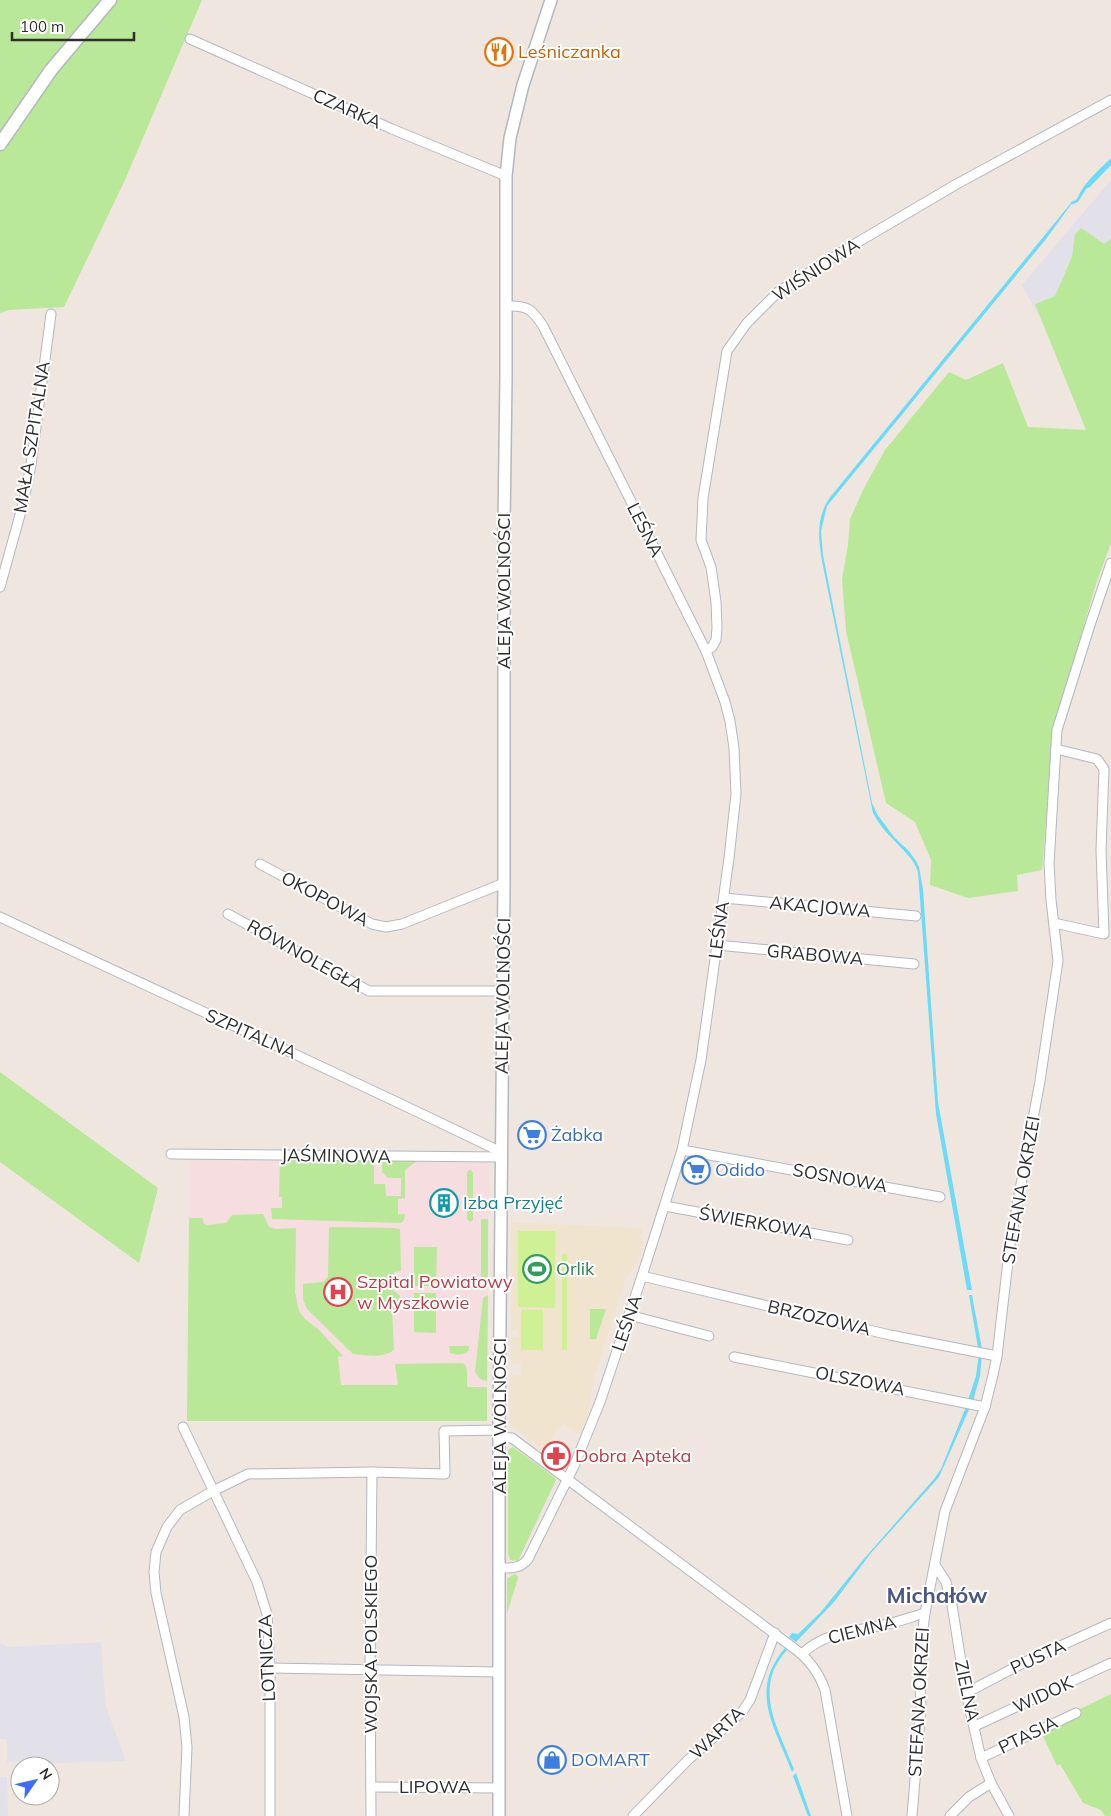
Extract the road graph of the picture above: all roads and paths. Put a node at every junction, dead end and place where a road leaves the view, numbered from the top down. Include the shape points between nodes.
1 (110, 0) edge
2 (551, 0) edge
3 (190, 39) dead end
4 (1111, 100) edge
5 (0, 144) edge
6 (506, 176) junction
7 (507, 306) junction
8 (51, 314) dead end
9 (1111, 562) edge
10 (0, 587) edge
11 (706, 651) junction
12 (1056, 749) junction
13 (260, 864) dead end
14 (504, 883) junction
15 (724, 898) junction
16 (228, 914) dead end
17 (916, 916) dead end
18 (0, 917) edge
19 (1054, 923) junction
20 (717, 945) junction
21 (914, 964) dead end
22 (503, 990) junction
23 (682, 1150) junction
24 (171, 1154) dead end
25 (501, 1155) junction
26 (940, 1197) dead end
27 (665, 1206) junction
28 (848, 1240) dead end
29 (642, 1276) junction
30 (629, 1315) junction
31 (709, 1336) dead end
32 (997, 1356) junction
33 (734, 1357) dead end
34 (982, 1406) junction
35 (183, 1427) dead end
36 (499, 1433) junction
37 (372, 1472) junction
38 (568, 1479) junction
39 (213, 1490) junction
40 (935, 1565) junction
41 (500, 1568) junction
42 (925, 1613) junction
43 (1111, 1623) edge
44 (775, 1633) junction
45 (799, 1651) junction
46 (1111, 1663) edge
47 (270, 1668) junction
48 (370, 1670) junction
49 (499, 1672) junction
50 (966, 1693) junction
51 (1076, 1713) dead end
52 (975, 1726) junction
53 (981, 1758) junction
54 (991, 1783) junction
55 (371, 1787) junction
56 (499, 1788) junction
57 (184, 1816) edge
58 (270, 1816) edge
59 (371, 1816) edge
60 (499, 1816) edge
61 (633, 1816) edge
62 (847, 1816) edge
63 (912, 1816) edge
64 (950, 1816) edge
65 (1009, 1816) edge

1 - 5 main road via 51,70
2 - 6 street, ALEJA WOLNOŚCI via 510,138
3 - 6 street, CZARKA
4 - 11 street, WIŚNIOWA via 853,245 778,292 747,323 727,351 703,498 701,540 711,567 717,628 716,640
6 - 7 street, ALEJA WOLNOŚCI
7 - 11 street, LEŚNA via 528,308 543,326
7 - 14 street, ALEJA WOLNOŚCI
8 - 10 street, MAŁA SZPITALNA via 31,464
9 - 12 street, STEFANA OKRZEI via 1057,730
11 - 15 street, LEŚNA via 725,702 734,748 736,794
12 - 19 street, STEFANA OKRZEI via 1049,863
12 - 19 street via 1097,759 1104,769 1101,850 1104,934
13 - 14 street, OKOPOWA via 372,924 386,927 402,924
14 - 22 street, ALEJA WOLNOŚCI
15 - 17 street, AKACJOWA
15 - 20 street, LEŚNA
16 - 22 street, RÓWNOLEGŁA via 369,991
18 - 25 street, SZPITALNA via 399,1102
19 - 32 street, STEFANA OKRZEI via 1058,961 1010,1244
20 - 21 street, GRABOWA
20 - 23 street, LEŚNA via 701,1060
22 - 25 street, ALEJA WOLNOŚCI
23 - 26 street, SOSNOWA
23 - 27 street, LEŚNA
24 - 25 street, JAŚMINOWA
25 - 36 street, ALEJA WOLNOŚCI
27 - 28 street, ŚWIERKOWA
27 - 29 street, LEŚNA
29 - 30 street, LEŚNA
29 - 32 street, BRZOZOWA via 880,1333
30 - 31 street
30 - 38 street, LEŚNA via 597,1409
32 - 34 street, STEFANA OKRZEI
33 - 34 street, OLSZOWA
34 - 40 street, STEFANA OKRZEI via 945,1511
35 - 39 street, LOTNICZA
36 - 37 street via 444,1431 445,1474
36 - 38 street via 512,1438
36 - 41 street, ALEJA WOLNOŚCI
37 - 39 street via 248,1474
37 - 48 street, WOJSKA POLSKIEGO
38 - 41 street, LEŚNA via 528,1559 518,1567
38 - 44 street
39 - 47 street, LOTNICZA via 257,1582 267,1614
39 - 57 street via 180,1510 167,1527 156,1552 154,1572 184,1717 187,1747
40 - 42 street, STEFANA OKRZEI
40 - 50 street, ZIELNA via 946,1582 952,1605
41 - 49 street, ALEJA WOLNOŚCI
42 - 45 street, CIEMNA via 886,1625 845,1632
42 - 63 street, STEFANA OKRZEI via 919,1662 921,1707
43 - 50 street, PUSTA
44 - 45 street
44 - 61 street, WARTA via 750,1700 742,1712 688,1760
45 - 62 street via 815,1669 825,1690
46 - 52 street, WIDOK
47 - 48 street
47 - 58 street, LOTNICZA
48 - 49 street
48 - 55 street, WOJSKA POLSKIEGO
49 - 56 street, ALEJA WOLNOŚCI
50 - 52 street, ZIELNA
51 - 53 street, PTASIA
52 - 53 street, ZIELNA
53 - 54 street, ZIELNA
54 - 64 street via 969,1797
54 - 65 street, ZIELNA
55 - 56 street, LIPOWA
55 - 59 street, WOJSKA POLSKIEGO
56 - 60 street, ALEJA WOLNOŚCI

